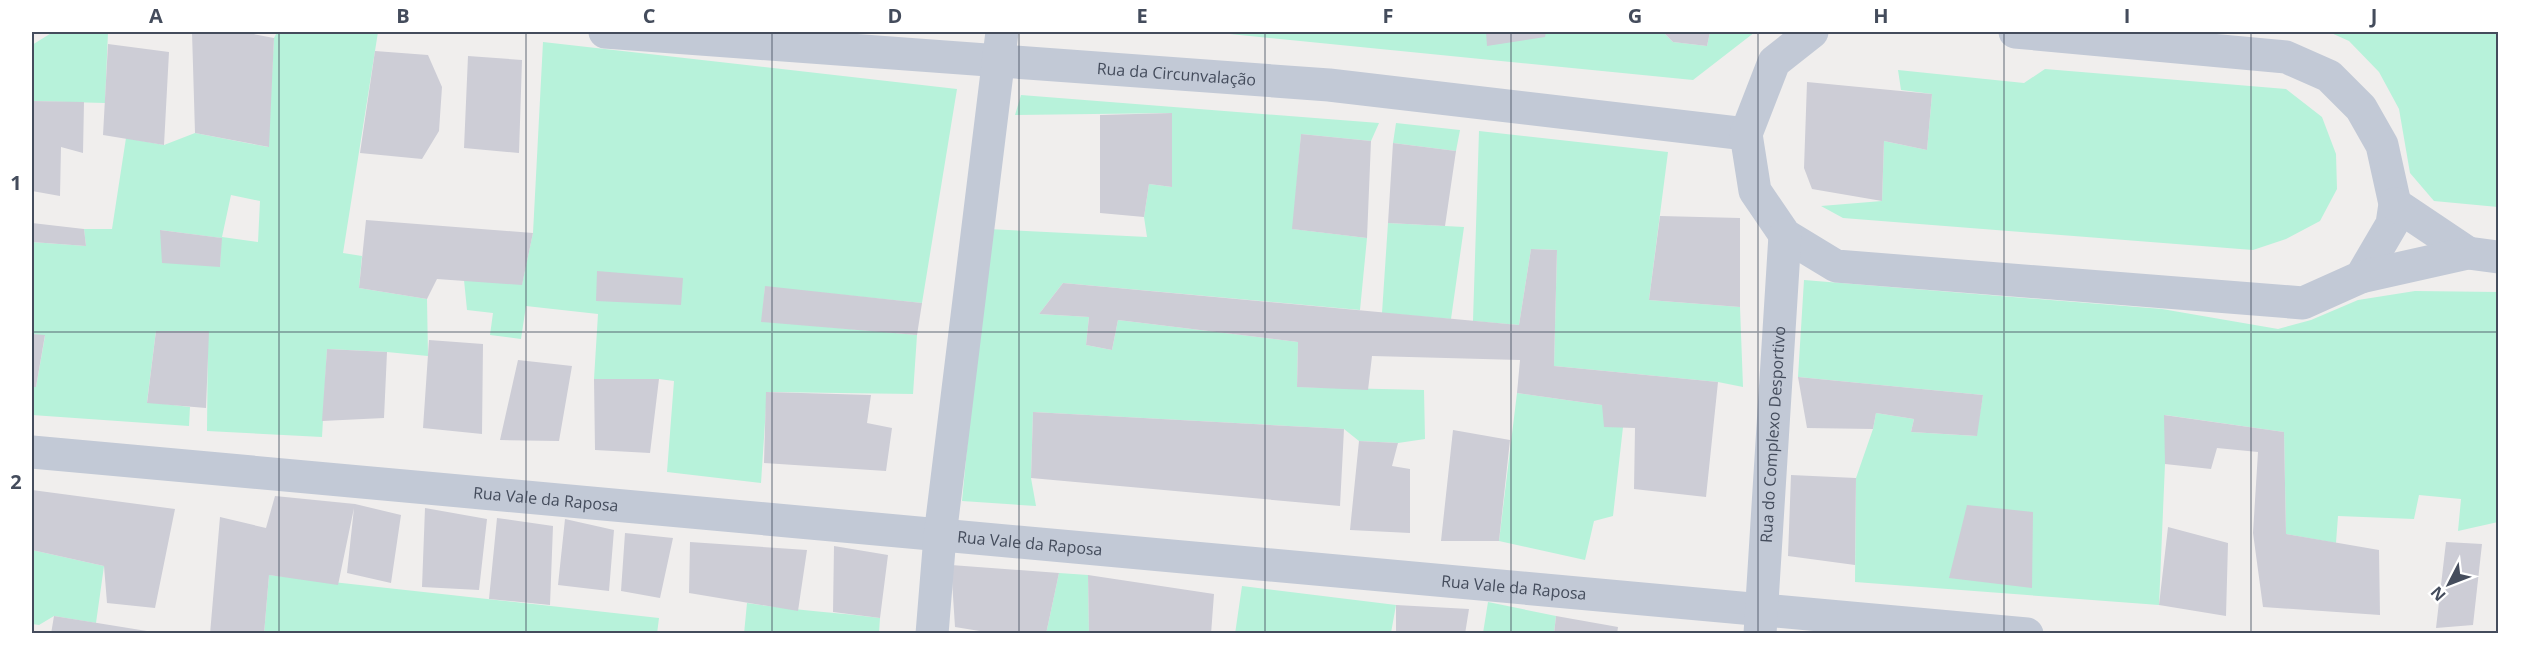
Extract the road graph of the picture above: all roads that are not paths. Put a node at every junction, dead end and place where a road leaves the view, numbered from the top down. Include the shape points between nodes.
1 (606, 32) edge
2 (2015, 32) edge
3 (1800, 36) edge
4 (1000, 47) edge
5 (1746, 134) junction
6 (2395, 204) junction
7 (1785, 235) junction
8 (2483, 255) edge
9 (2361, 277) junction
10 (32, 452) edge
11 (940, 536) junction
12 (1762, 621) edge
13 (932, 633) edge
14 (2027, 633) edge

1 - 4 street, Rua da Circunvalação
2 - 6 street via 2286,57 2329,76 2361,108 2382,145
3 - 5 street via 1774,62
4 - 5 street, Rua da Circunvalação
4 - 11 street
5 - 7 street via 1755,191
6 - 8 street
6 - 9 street via 2392,224
7 - 9 street via 1836,266 2303,303
7 - 12 street, Rua do Complexo Desportivo
8 - 9 street
10 - 11 street, Rua Vale da Raposa
11 - 12 street, Rua Vale da Raposa
11 - 13 street
12 - 14 street, Rua Vale da Raposa

